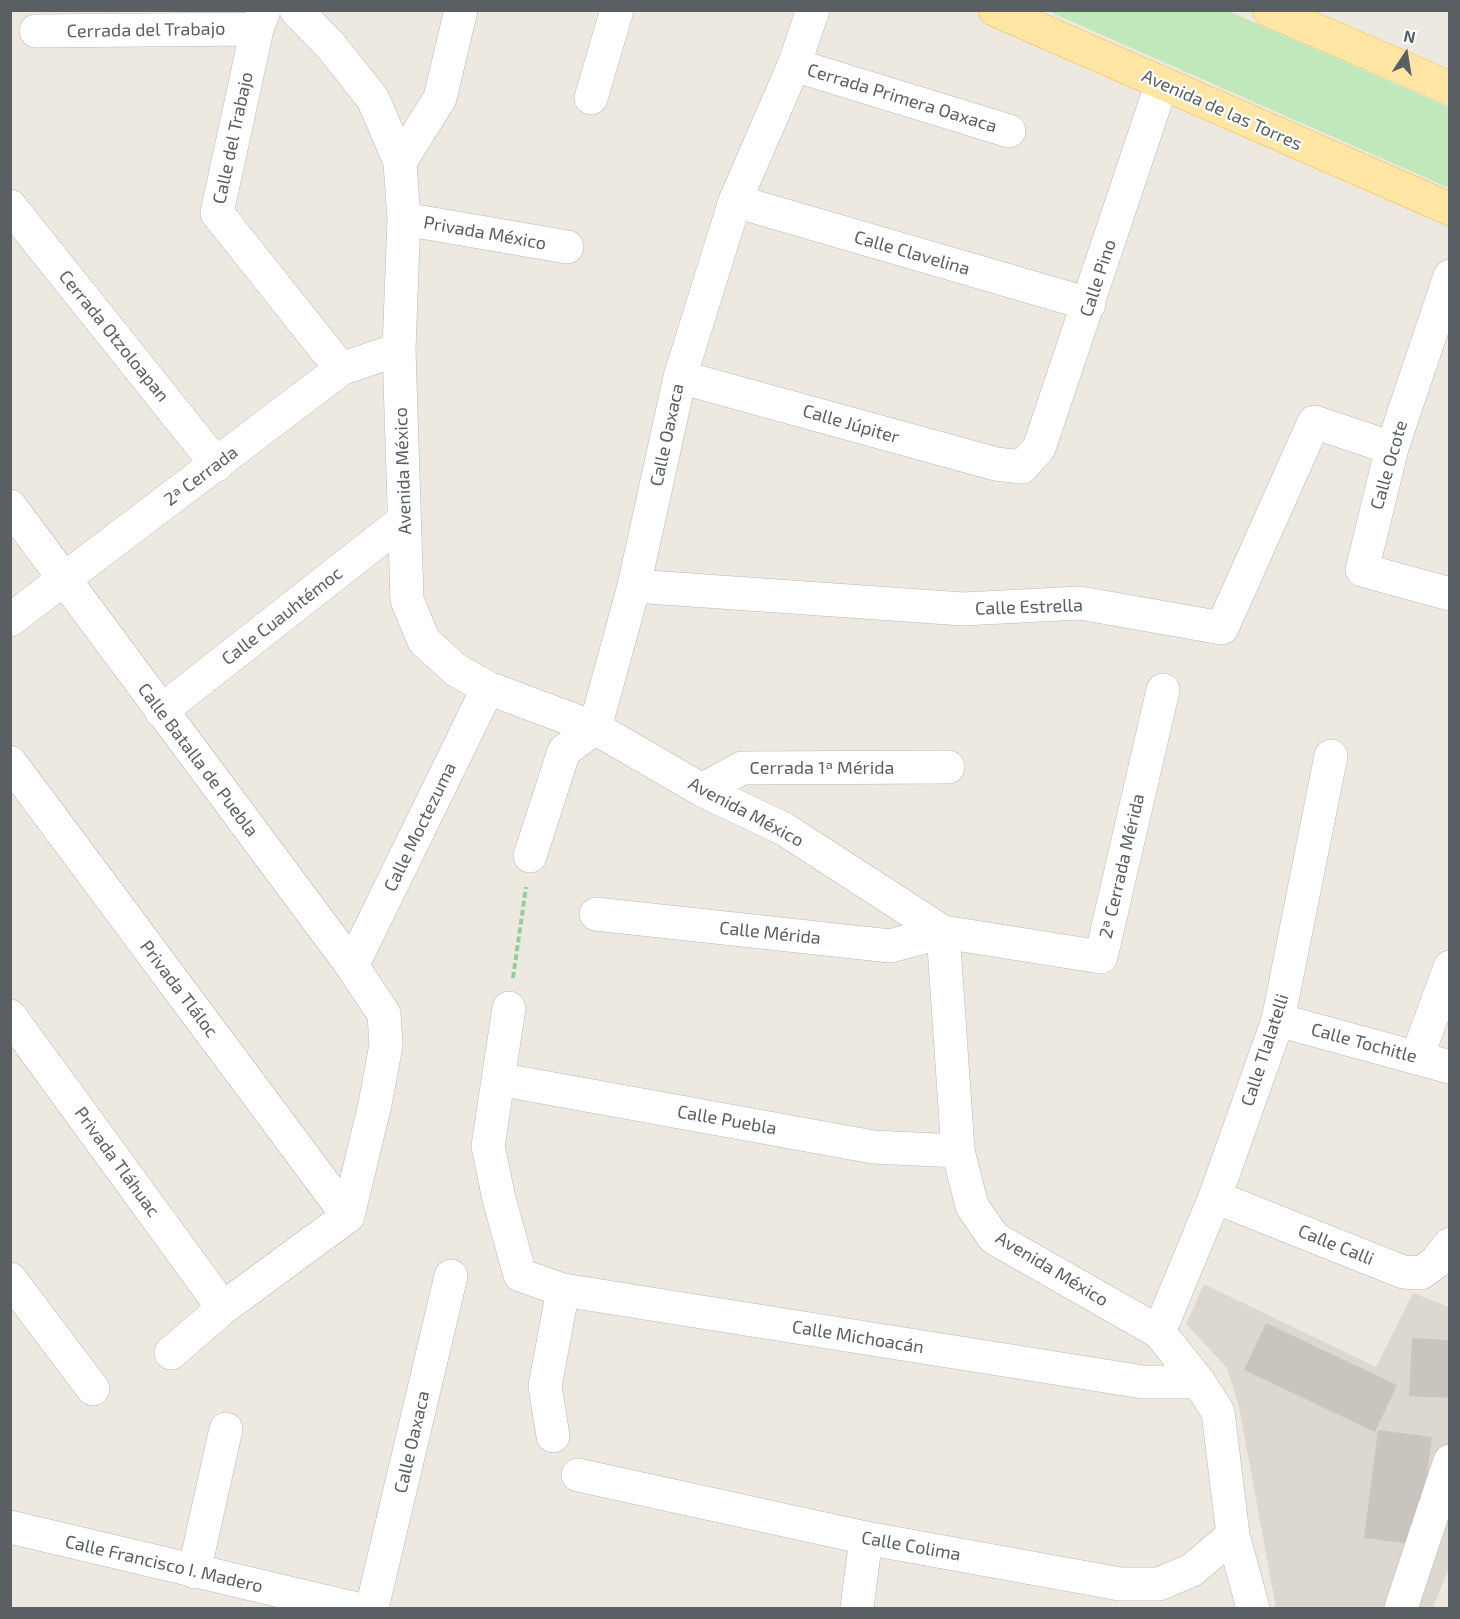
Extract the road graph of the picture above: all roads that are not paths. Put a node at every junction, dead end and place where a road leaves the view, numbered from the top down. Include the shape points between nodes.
1 (296, 10) edge
2 (461, 10) edge
3 (617, 10) edge
4 (813, 10) edge
5 (995, 10) edge
6 (1269, 10) edge
7 (261, 20) edge
8 (36, 31) dead end
9 (794, 65) junction
10 (1162, 83) junction
11 (1449, 88) edge
12 (591, 98) dead end
13 (1009, 131) dead end
14 (400, 162) junction
15 (735, 201) junction
16 (10, 206) edge
17 (1449, 209) edge
18 (404, 219) junction
19 (567, 247) dead end
20 (1449, 276) edge
21 (1089, 304) junction
22 (399, 349) junction
23 (341, 369) junction
24 (680, 377) junction
25 (1392, 448) junction
26 (217, 465) junction
27 (1022, 467) joint
28 (10, 506) edge
29 (404, 520) junction
30 (64, 578) junction
31 (634, 586) junction
32 (1449, 594) edge
33 (10, 620) edge
34 (488, 688) junction
35 (1163, 690) dead end
36 (160, 711) junction
37 (595, 728) junction
38 (1331, 756) dead end
39 (10, 762) edge
40 (948, 767) dead end
41 (702, 790) junction
42 (530, 856) road end
43 (596, 914) dead end
44 (943, 932) junction
45 (352, 966) junction
46 (1449, 967) edge
47 (509, 1008) road end
48 (10, 1016) edge
49 (1278, 1020) junction
50 (1417, 1057) junction
51 (1449, 1067) edge
52 (498, 1079) junction
53 (958, 1151) junction
54 (1215, 1197) junction
55 (348, 1216) junction
56 (1449, 1245) edge
57 (451, 1276) dead end
58 (10, 1278) edge
59 (562, 1290) junction
60 (223, 1308) junction
61 (1159, 1332) junction
62 (171, 1353) dead end
63 (1199, 1382) junction
64 (93, 1389) dead end
65 (226, 1429) dead end
66 (554, 1436) dead end
67 (1449, 1461) edge
68 (578, 1475) dead end
69 (10, 1527) edge
70 (1233, 1535) junction
71 (866, 1538) junction
72 (194, 1572) junction
73 (353, 1608) edge
74 (372, 1608) edge
75 (856, 1608) edge
76 (1253, 1608) edge
77 (1401, 1608) edge

1 - 14 street, Avenida México via 373,99
2 - 14 street via 440,98
3 - 12 street
4 - 9 street, Calle Oaxaca
5 - 10 main road, Avenida de las Torres
6 - 11 main road
7 - 8 street, Cerrada del Trabajo
7 - 23 street, Calle del Trabajo via 217,213
9 - 13 street, Cerrada Primera Oaxaca
9 - 15 street, Calle Oaxaca
10 - 17 main road, Avenida de las Torres
10 - 21 street, Calle Pino
14 - 18 street, Avenida México
15 - 21 street, Calle Clavelina
15 - 24 street, Calle Oaxaca
16 - 26 street, Cerrada Otzoloapan
18 - 19 street, Privada México
18 - 22 street, Avenida México
20 - 25 street, Calle Ocote
21 - 27 street, Calle Pino via 1039,448
22 - 23 street, 2ª Cerrada
22 - 29 street, Avenida México
23 - 26 street, 2ª Cerrada
24 - 27 street, Calle Júpiter via 996,464
24 - 31 street, Calle Oaxaca
25 - 31 street, Calle Estrella via 1314,422 1222,628 1080,603 963,609
25 - 32 street, Calle Ocote via 1362,570
26 - 30 street, 2ª Cerrada
28 - 30 street, Calle Batalla de Puebla
29 - 34 street, Avenida México via 407,600 424,641 456,670
29 - 36 street, Calle Cuauhtémoc
30 - 33 street, 2ª Cerrada
30 - 36 street, Calle Batalla de Puebla
31 - 37 street, Calle Oaxaca
34 - 37 street, Avenida México
34 - 45 street, Calle Moctezuma
35 - 44 street, 2ª Cerrada Mérida via 1101,957
36 - 45 street, Calle Batalla de Puebla
37 - 41 street, Avenida México
37 - 42 street via 564,751
38 - 49 street, Calle Tlalatelli
39 - 55 street, Privada Tláloc
40 - 41 street, Cerrada 1ª Mérida via 742,768
41 - 44 street, Avenida México via 784,829
43 - 44 street, Calle Mérida via 890,946
44 - 53 street, Avenida México
45 - 55 street, Calle Batalla de Puebla via 384,1014 386,1045
46 - 50 street
47 - 52 street
48 - 60 street, Privada Tláhuac
49 - 50 street, Calle Tochitle
49 - 54 street, Calle Tlalatelli
50 - 51 street, Calle Tochitle
52 - 53 street, Calle Puebla via 873,1147
52 - 59 street, Calle Michoacán via 488,1146 520,1275
53 - 61 street, Avenida México via 972,1206 994,1238
54 - 56 street, Calle Calli via 1403,1272 1421,1273
54 - 61 street, Calle Tlalatelli
55 - 60 street
57 - 74 street, Calle Oaxaca
58 - 64 street
59 - 63 street, Calle Michoacán via 1143,1382
59 - 66 street via 545,1386
60 - 62 street
61 - 63 street, Avenida México
63 - 70 street, Avenida México via 1218,1412
65 - 72 street
67 - 77 street
68 - 71 street, Calle Colima
69 - 72 street, Calle Francisco I. Madero
70 - 71 street, Calle Colima via 1192,1570 1159,1584 1120,1584
70 - 76 street, Avenida México
71 - 75 street
72 - 73 street, Calle Francisco I. Madero

